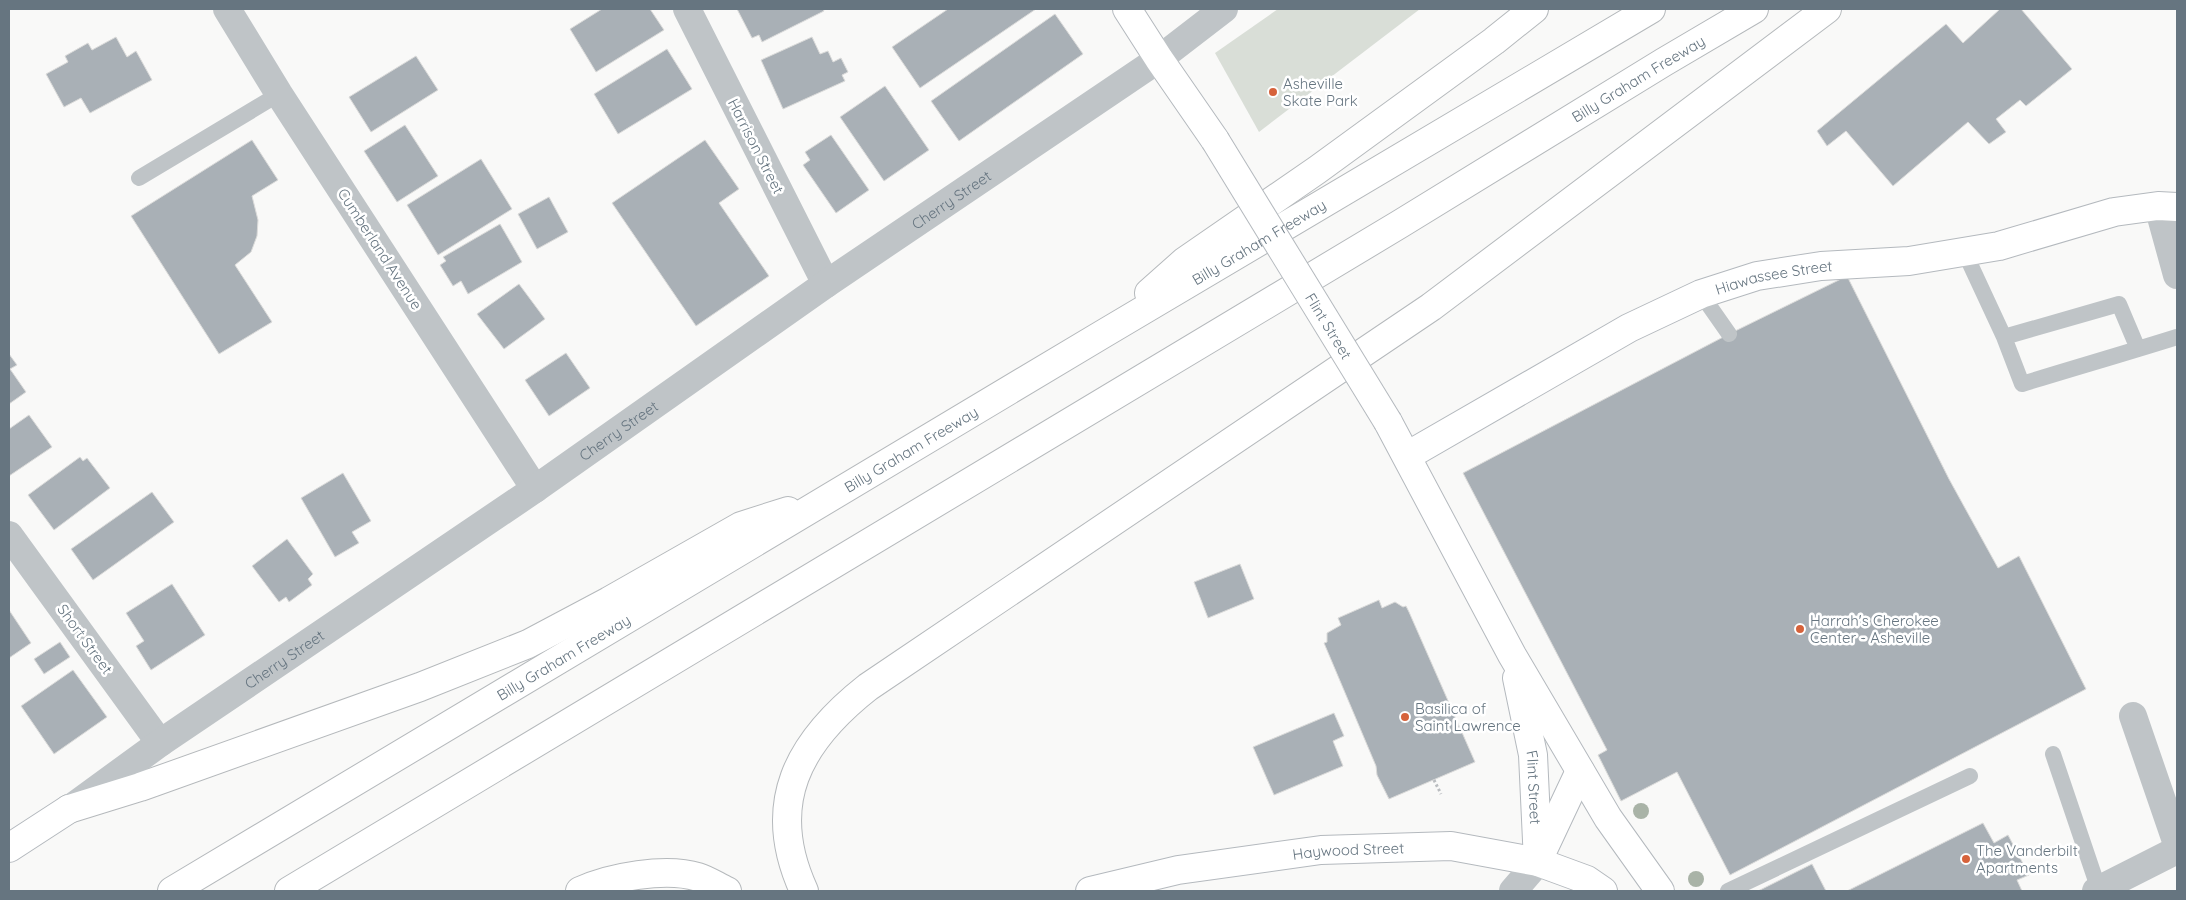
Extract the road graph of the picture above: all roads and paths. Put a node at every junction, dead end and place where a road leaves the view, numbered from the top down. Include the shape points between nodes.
1 (227, 9) edge
2 (687, 9) edge
3 (1127, 9) edge
4 (1224, 9) edge
5 (1534, 9) edge
6 (1651, 9) edge
7 (1754, 9) edge
8 (1826, 9) edge
9 (1159, 59) junction
10 (279, 94) junction
11 (139, 178) dead end
12 (2167, 207) edge
13 (1964, 252) junction
14 (2177, 275) edge
15 (826, 284) junction
16 (1701, 294) junction
17 (1103, 334) junction
18 (1729, 334) dead end
19 (2004, 337) junction
20 (2177, 337) edge
21 (2138, 349) junction
22 (1407, 456) junction
23 (535, 489) junction
24 (830, 498) junction
25 (9, 535) edge
26 (1512, 654) junction
27 (2133, 716) dead end
28 (160, 743) junction
29 (2053, 754) dead end
30 (1580, 771) junction
31 (1970, 776) dead end
32 (1434, 780) dead end
33 (1441, 794) dead end
34 (69, 809) junction
35 (2177, 844) edge
36 (9, 848) edge
37 (2177, 850) edge
38 (1538, 862) junction
39 (172, 891) edge
40 (289, 891) edge
41 (580, 891) edge
42 (726, 891) edge
43 (804, 891) edge
44 (1090, 891) edge
45 (1513, 891) edge
46 (1603, 891) edge
47 (1660, 891) edge
48 (1728, 891) edge
49 (2097, 891) edge

1 - 10 street, Cumberland Avenue
2 - 15 street, Harrison Street
3 - 9 main road, Flint Street
4 - 9 street, Cherry Street
5 - 17 main road via 1325,164 1185,260
6 - 17 main road, Billy Graham Freeway
7 - 40 main road, Billy Graham Freeway
8 - 43 main road via 1430,307 868,687 842,708 806,751 793,779 788,838 794,870
9 - 15 street, Cherry Street
9 - 22 main road, Flint Street, bridge via 1215,140
10 - 11 lane
10 - 23 street, Cumberland Avenue
12 - 13 main road, Hiawassee Street via 2114,212 1999,246
12 - 14 street
13 - 16 main road, Hiawassee Street via 1909,260 1821,266 1757,276
13 - 19 lane
15 - 23 street, Cherry Street
16 - 18 lane
16 - 22 main road, Hiawassee Street via 1629,328
17 - 24 main road, Billy Graham Freeway
19 - 21 lane via 2119,304
19 - 21 lane via 2022,384
20 - 21 lane
22 - 26 main road, Flint Street
23 - 28 street, Cherry Street
24 - 34 main road via 741,526 528,644 402,693 140,787
24 - 39 main road, Billy Graham Freeway
25 - 28 street, Short Street
26 - 30 main road, Flint Street
26 - 38 main road, Flint Street via 1533,755
27 - 35 street
28 - 34 street, Cherry Street
29 - 49 lane
30 - 38 main road
30 - 47 main road, Flint Street via 1608,818
31 - 48 lane
32 - 33 path
34 - 36 main road, Cherry Street
37 - 49 street
38 - 44 main road, Haywood Street via 1451,846 1321,850 1178,870
38 - 45 street
38 - 46 main road, Haywood Street via 1587,880
41 - 42 main road via 629,877 668,874 699,877

